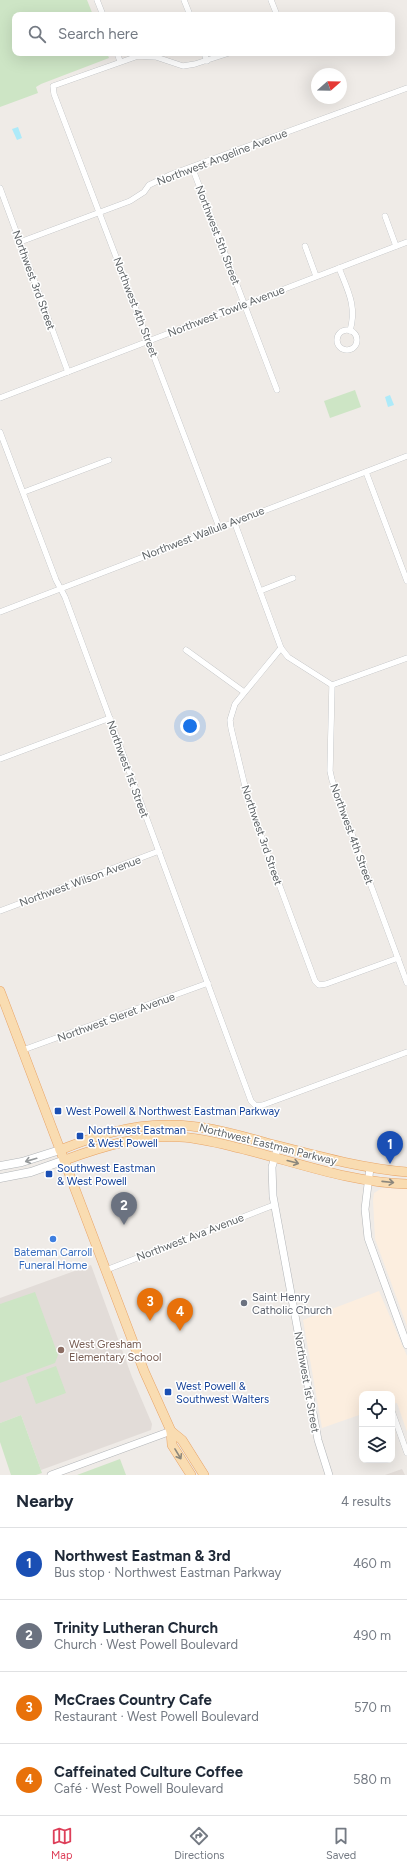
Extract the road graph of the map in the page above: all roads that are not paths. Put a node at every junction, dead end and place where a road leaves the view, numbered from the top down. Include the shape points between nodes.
1 (97, 0) edge
2 (184, 0) edge
3 (271, 0) edge
4 (101, 12) edge
5 (189, 12) edge
6 (276, 12) edge
7 (118, 56) edge
8 (205, 56) edge
9 (221, 56) edge
10 (120, 61) junction
11 (207, 61) junction
12 (407, 88) edge
13 (192, 167) junction
14 (0, 188) edge
15 (100, 212) junction
16 (385, 216) dead end
17 (20, 242) junction
18 (407, 242) edge
19 (305, 246) dead end
20 (396, 246) junction
21 (339, 268) junction
22 (316, 276) junction
23 (244, 304) junction
24 (350, 331) dead end
25 (148, 341) junction
26 (68, 372) junction
27 (277, 390) dead end
28 (0, 398) edge
29 (0, 432) edge
30 (407, 456) edge
31 (109, 460) dead end
32 (366, 472) junction
33 (24, 492) junction
34 (234, 521) junction
35 (219, 527) junction
36 (293, 578) dead end
37 (407, 581) edge
38 (61, 588) junction
39 (260, 591) junction
40 (0, 612) edge
41 (281, 648) junction
42 (186, 650) dead end
43 (407, 658) edge
44 (332, 685) junction
45 (244, 692) junction
46 (110, 718) junction
47 (0, 759) edge
48 (159, 851) junction
49 (0, 911) edge
50 (398, 958) junction
51 (407, 983) edge
52 (208, 984) junction
53 (0, 991) edge
54 (23, 1050) junction
55 (407, 1052) edge
56 (278, 1146) junction
57 (60, 1150) junction
58 (275, 1157) junction
59 (65, 1160) junction
60 (0, 1166) edge
61 (370, 1168) junction
62 (407, 1172) edge
63 (0, 1178) edge
64 (368, 1180) junction
65 (407, 1184) edge
66 (274, 1205) junction
67 (106, 1270) junction
68 (407, 1345) edge
69 (395, 1420) edge
70 (171, 1431) junction
71 (407, 1452) edge
72 (51, 1475) edge
73 (191, 1475) edge
74 (204, 1475) edge
75 (329, 1475) edge

1 - 4 street
2 - 5 street
3 - 6 street
7 - 10 street
8 - 11 street
9 - 11 street
10 - 11 street via 147,56 183,66
10 - 15 street, Northwest 4th Street via 53,86
12 - 13 street, Northwest Angeline Avenue
13 - 15 street, Northwest Angeline Avenue via 157,181 137,197
13 - 23 street, Northwest 5th Street
14 - 17 street, Northwest 3rd Street
15 - 17 street, Northwest Angeline Avenue
15 - 25 street, Northwest 4th Street
16 - 20 street
17 - 26 street, Northwest 3rd Street
18 - 20 street, Northwest Towle Avenue
19 - 22 street
20 - 21 street, Northwest Towle Avenue
21 - 22 street, Northwest Towle Avenue
21 - 24 street via 352,302 353,319
22 - 23 street, Northwest Towle Avenue
23 - 25 street, Northwest Towle Avenue
23 - 27 street, Northwest 5th Street
25 - 26 street, Northwest Towle Avenue
25 - 35 street, Northwest 4th Street
26 - 28 street, Northwest Towle Avenue
29 - 33 street, Northwest 1st Street
30 - 32 street, Northwest Wallula Avenue
31 - 33 street
32 - 34 street, Northwest Wallula Avenue
32 - 37 street
33 - 38 street, Northwest 1st Street
34 - 35 street, Northwest Wallula Avenue
34 - 39 street
35 - 38 street, Northwest Wallula Avenue
36 - 39 street
38 - 40 street, Northwest Wallula Avenue
38 - 46 street, Northwest 1st Street
39 - 41 street
41 - 44 street via 288,657
41 - 45 street, Northwest 3rd Street
42 - 45 street
43 - 44 street
44 - 50 street, Northwest 4th Street via 332,780
45 - 50 street, Northwest 3rd Street via 235,704 230,720 249,803 315,981 319,985
46 - 47 street
46 - 48 street, Northwest 1st Street
48 - 49 street, Northwest Wilson Avenue
48 - 52 street, Northwest 1st Street
50 - 51 street, Northwest 4th Street
52 - 54 street, Northwest Sleret Avenue
52 - 55 street, Northwest 1st Street via 251,1101 256,1106
53 - 54 main road
54 - 57 main road
56 - 57 main road, Northwest Eastman Parkway via 205,1128 167,1125 121,1130
56 - 58 street, Northwest 1st Street
56 - 61 main road, Northwest Eastman Parkway
57 - 59 main road
57 -> 60 main road
58 - 59 main road, Northwest Eastman Parkway via 204,1140 157,1137 122,1142
58 -> 64 main road, Northwest Eastman Parkway
58 - 66 street, Northwest 1st Street via 272,1178
59 - 63 main road via 31,1172
59 - 67 main road
61 - 62 main road, Northwest Eastman Parkway
61 - 64 street
64 -> 65 main road, Northwest Eastman Parkway
64 - 68 street via 365,1209 368,1238
66 - 67 street, Northwest Ava Avenue
66 - 75 street, Northwest 1st Street via 318,1440
67 - 70 main road via 144,1371
69 - 71 street
70 - 72 street
70 -> 73 main road via 172,1445
70 - 74 main road via 182,1440

